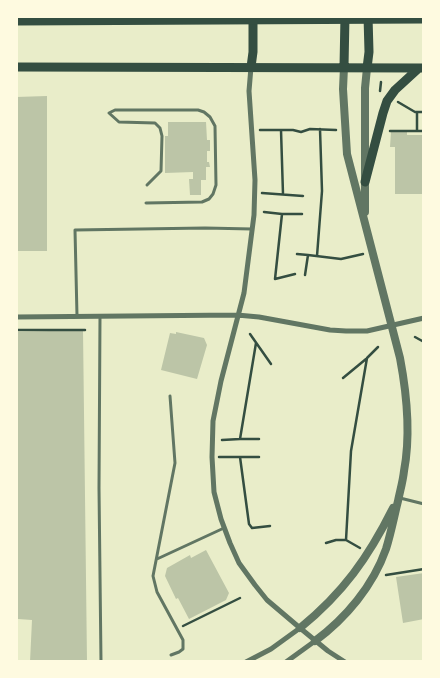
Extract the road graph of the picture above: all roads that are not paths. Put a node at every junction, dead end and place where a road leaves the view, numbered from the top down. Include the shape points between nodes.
1 (252, 16) edge
2 (344, 16) edge
3 (368, 16) edge
4 (424, 18) edge
5 (16, 20) edge
6 (16, 67) edge
7 (251, 67) junction
8 (344, 67) junction
9 (367, 68) junction
10 (422, 68) edge
11 (365, 182) junction
12 (147, 185) dead end
13 (146, 203) dead end
14 (365, 224) junction
15 (253, 229) junction
16 (237, 315) junction
17 (77, 316) junction
18 (100, 316) junction
19 (16, 317) edge
20 (424, 318) edge
21 (391, 325) junction
22 (170, 396) dead end
23 (398, 498) junction
24 (424, 504) edge
25 (224, 528) junction
26 (157, 559) junction
27 (300, 628) junction
28 (315, 641) junction
29 (172, 655) dead end
30 (101, 662) edge
31 (246, 662) edge
32 (286, 662) edge
33 (345, 662) edge

1 - 7 main road
2 - 8 main road
3 - 9 main road
4 - 5 highway
6 - 7 main road
7 - 8 main road
7 - 15 street via 248,91 255,190
8 - 9 main road
8 - 14 street via 347,154
9 - 10 main road
9 - 11 street
10 - 11 main road via 395,90 387,101
11 - 14 street
12 - 13 lane via 161,171 160,128 155,124 119,122 108,113 114,110 198,110 210,117 215,126 216,185 213,194 202,202
14 - 21 street
15 - 16 street via 244,293
15 - 17 lane via 75,230
16 - 18 street
16 - 21 street via 259,316 330,330 363,331
16 - 25 street via 212,429 213,482
17 - 18 street
17 - 19 street
18 - 30 lane
20 - 21 street
21 - 23 street via 400,358 407,409 407,448
22 - 26 lane via 175,463
23 - 24 lane
23 - 27 street via 352,575 330,602
23 - 28 street via 386,550 368,585 349,609
25 - 26 lane
25 - 27 street via 239,563 255,585
26 - 29 lane via 154,576 157,592 183,640 183,649
27 - 28 street
27 - 31 street
28 - 32 street
28 - 33 street

